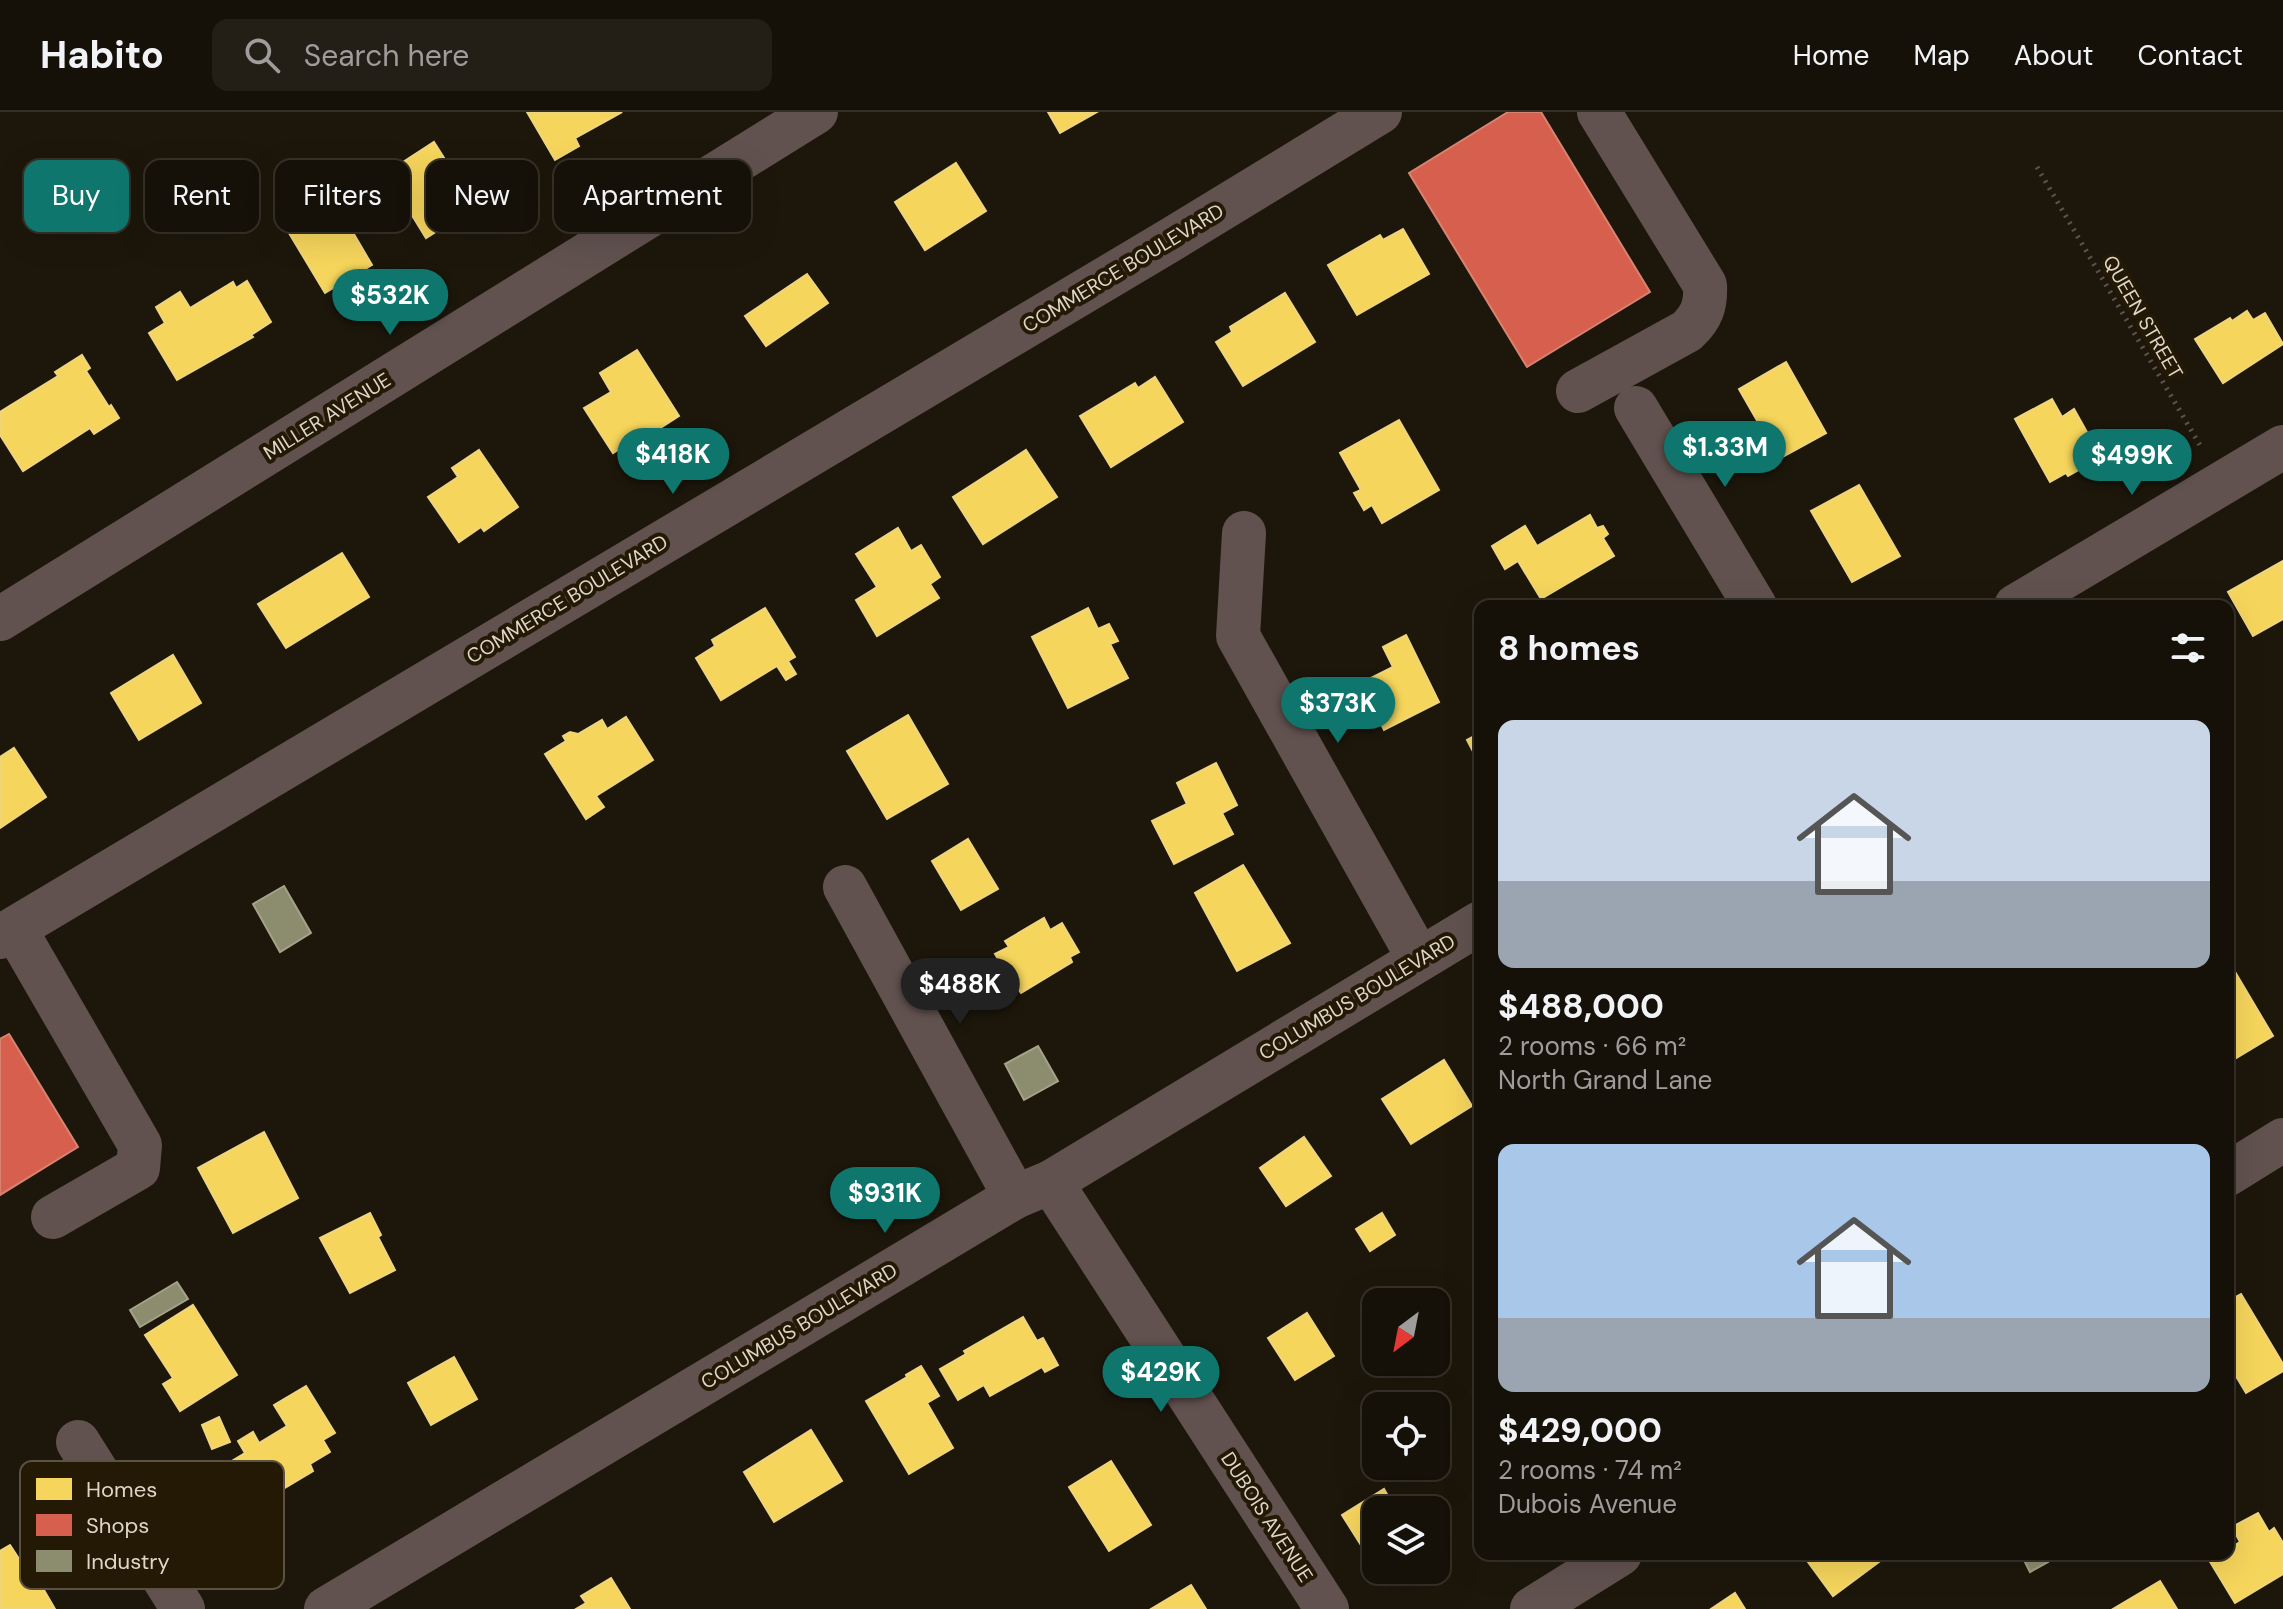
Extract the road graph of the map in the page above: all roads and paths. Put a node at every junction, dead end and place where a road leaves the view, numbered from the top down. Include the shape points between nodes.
1 (816, 112) edge
2 (1380, 112) edge
3 (1599, 112) edge
4 (2037, 167) dead end
5 (1578, 391) dead end
6 (1636, 408) dead end
7 (2283, 447) edge
8 (2222, 483) junction
9 (1244, 533) dead end
10 (1751, 600) edge
11 (2026, 600) edge
12 (0, 619) edge
13 (845, 887) dead end
14 (1474, 927) edge
15 (7, 933) edge
16 (1419, 959) junction
17 (2283, 1140) edge
18 (2234, 1170) edge
19 (1033, 1190) junction
20 (53, 1217) dead end
21 (78, 1442) dead end
22 (90, 1461) edge
23 (1610, 1560) edge
24 (170, 1589) edge
25 (183, 1609) edge
26 (326, 1609) edge
27 (1327, 1609) edge
28 (1532, 1609) edge

1 - 12 street, MILLER AVENUE
2 - 15 street, COMMERCE BOULEVARD
3 - 5 street via 1705,285 1706,300 1700,319 1687,331
4 - 8 path, QUEEN STREET
6 - 10 street
7 - 8 street
8 - 11 street
9 - 16 street via 1238,636
13 - 19 street, DUBOIS AVENUE
14 - 16 street, COLUMBUS BOULEVARD
15 - 20 street via 140,1145 138,1168
16 - 19 street, COLUMBUS BOULEVARD
17 - 18 street
19 - 26 street, COLUMBUS BOULEVARD
19 - 27 street, DUBOIS AVENUE
21 - 22 street
23 - 28 street
24 - 25 street

